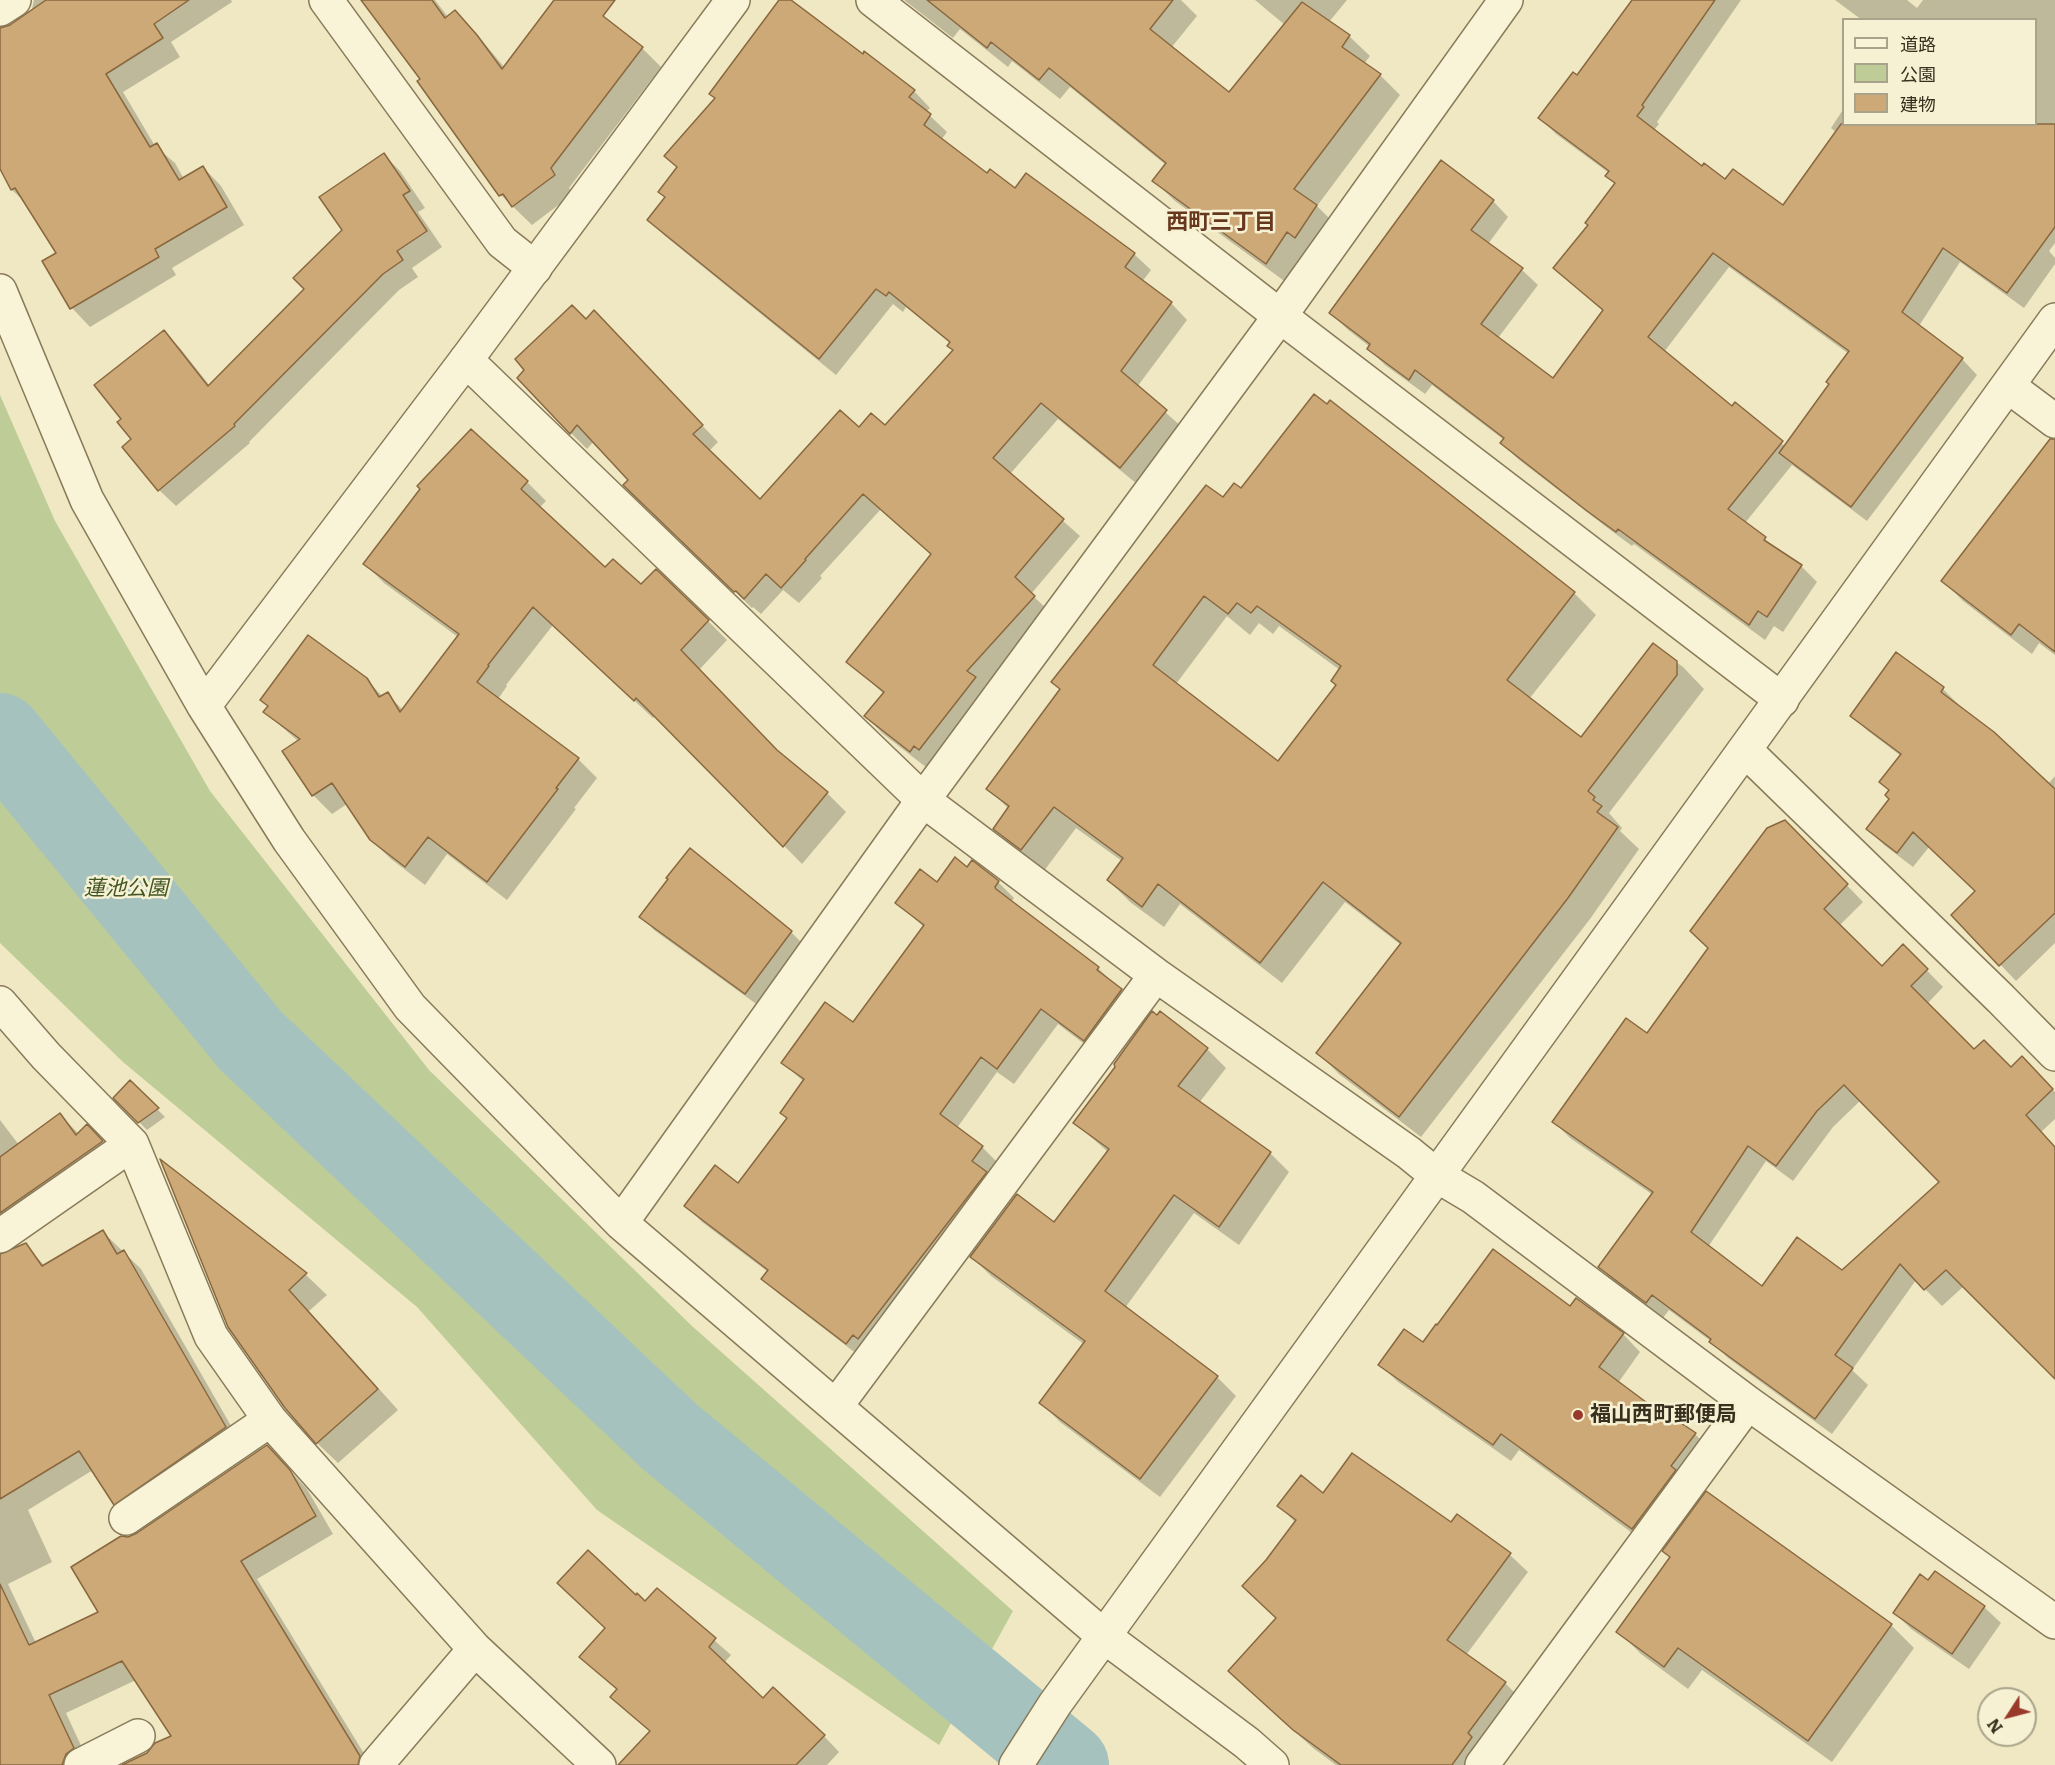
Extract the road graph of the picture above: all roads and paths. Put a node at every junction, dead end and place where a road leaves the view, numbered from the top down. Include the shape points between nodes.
1 (14, 0) edge
2 (326, 0) edge
3 (733, 0) edge
4 (873, 0) edge
5 (1506, 0) edge
6 (0, 9) edge
7 (534, 268) junction
8 (0, 291) edge
9 (1280, 316) junction
10 (2055, 320) edge
11 (466, 360) junction
12 (2008, 386) junction
13 (2055, 421) edge
14 (1782, 700) junction
15 (204, 706) junction
16 (1745, 750) junction
17 (923, 800) junction
18 (1156, 975) junction
19 (0, 1003) edge
20 (2055, 1054) edge
21 (132, 1144) junction
22 (1436, 1175) junction
23 (621, 1223) junction
24 (0, 1236) edge
25 (1748, 1403) junction
26 (836, 1406) junction
27 (270, 1420) junction
28 (126, 1518) dead end
29 (2055, 1622) edge
30 (1105, 1637) junction
31 (475, 1649) junction
32 (138, 1736) dead end
33 (81, 1765) edge
34 (376, 1765) edge
35 (599, 1765) edge
36 (1016, 1765) edge
37 (1272, 1765) edge
38 (1482, 1765) edge

1 - 6 street
2 - 7 street via 502,242
3 - 7 street
4 - 9 street
5 - 9 street
7 - 11 street
8 - 15 street via 87,500
9 - 14 street
9 - 17 street
10 - 12 street
11 - 15 street
11 - 17 street
12 - 13 street
12 - 14 street
14 - 16 street
15 - 23 street via 289,840 410,1007
16 - 20 street
16 - 22 street
17 - 18 street
17 - 23 street
18 - 22 street
18 - 26 street
19 - 21 street
21 - 24 street
21 - 27 street via 211,1336
22 - 25 street via 1473,1197
22 - 30 street
23 - 26 street
25 - 29 street
25 - 38 street
26 - 30 street
27 - 28 street
27 - 31 street
30 - 36 street
30 - 37 street
31 - 34 street
31 - 35 street
32 - 33 street

